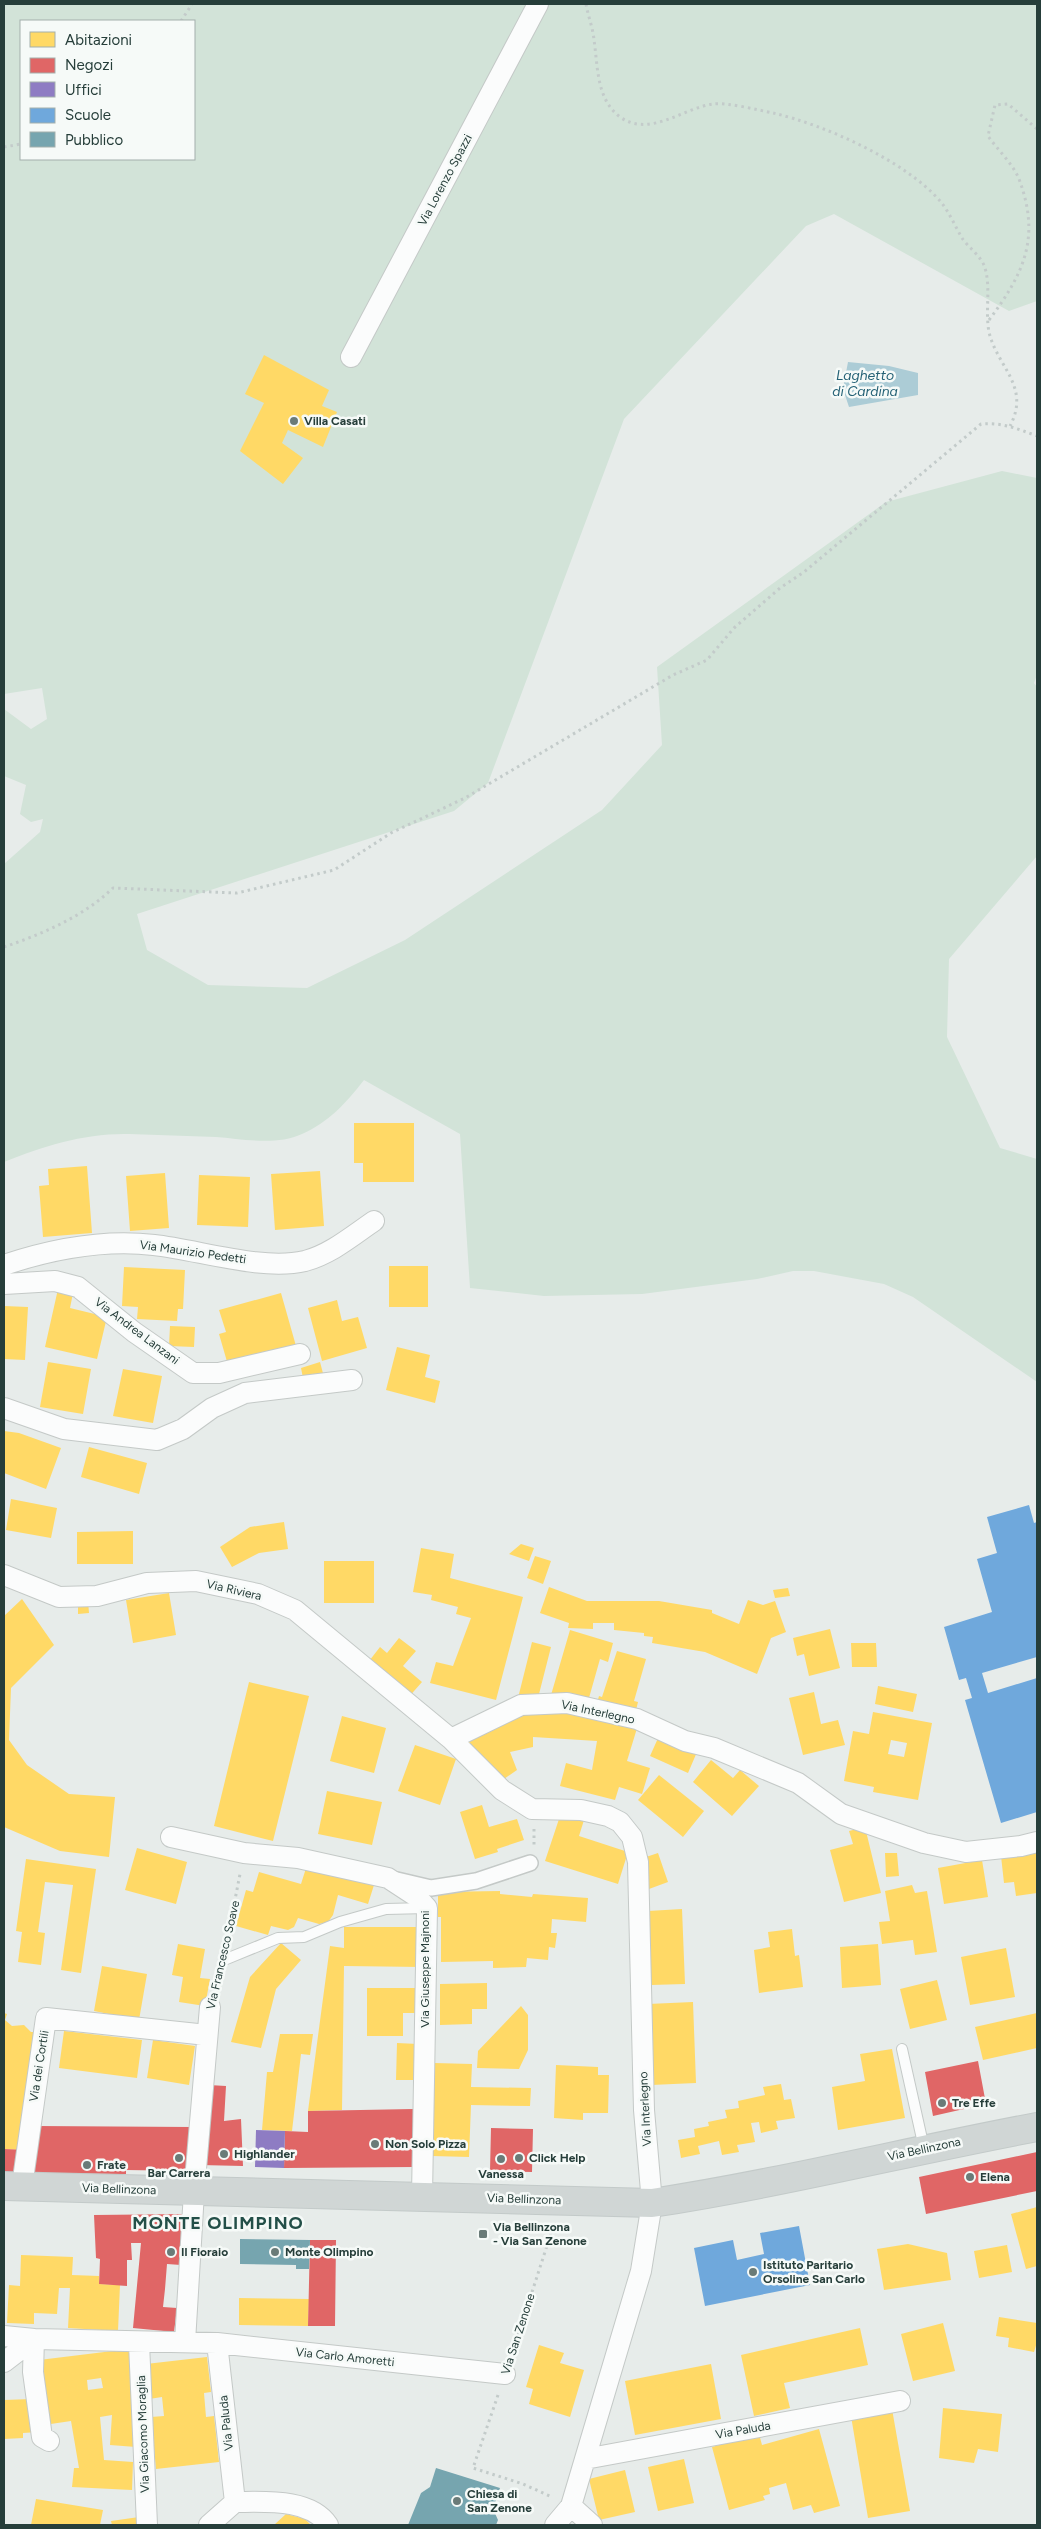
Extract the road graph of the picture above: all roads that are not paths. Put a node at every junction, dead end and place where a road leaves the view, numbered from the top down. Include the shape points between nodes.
1 (538, 4) edge
2 (352, 357) dead end
3 (374, 1221) dead end
4 (4, 1265) edge
5 (4, 1284) edge
6 (300, 1354) dead end
7 (352, 1380) dead end
8 (4, 1408) edge
9 (4, 1575) edge
10 (452, 1739) junction
11 (170, 1837) dead end
12 (1037, 1842) edge
13 (530, 1863) road end
14 (388, 1878) junction
15 (427, 1908) junction
16 (224, 1960) road end
17 (210, 2007) road end
18 (208, 2035) junction
19 (902, 2049) dead end
20 (1037, 2127) edge
21 (924, 2148) junction
22 (13, 2186) edge
23 (194, 2192) junction
24 (422, 2196) junction
25 (652, 2203) junction
26 (4, 2336) edge
27 (34, 2339) junction
28 (185, 2342) junction
29 (140, 2343) junction
30 (217, 2343) junction
31 (4, 2362) edge
32 (505, 2374) road end
33 (900, 2401) dead end
34 (49, 2442) dead end
35 (585, 2459) junction
36 (235, 2502) junction
37 (571, 2506) junction
38 (147, 2525) edge
39 (209, 2525) edge
40 (328, 2525) edge
41 (556, 2525) edge
42 (592, 2525) edge

1 - 2 street, Via Lorenzo Spazzi
3 - 4 street, Via Maurizio Pedetti via 328,1253 284,1264 153,1244 106,1243 43,1252
5 - 6 street, Via Andrea Lanzani via 55,1281 78,1287 193,1373 219,1373
7 - 8 street via 245,1393 212,1408 183,1429 157,1440 64,1429
9 - 10 street, Via Riviera via 59,1597 97,1596 147,1583 196,1581 258,1594 295,1610
10 - 12 street, Via Interlegno via 521,1705 567,1703 637,1720 686,1741 714,1748 798,1783 841,1814 924,1843 966,1852
10 - 25 street, Via Interlegno via 502,1790 532,1809 581,1810 608,1816 620,1822 632,1837 639,1871 644,2110
11 - 14 street, Via Giuseppe Majnoni via 244,1852 298,1858
13 - 14 street via 476,1881 431,1888
14 - 15 street, Via Giuseppe Majnoni via 417,1897
15 - 16 lane via 386,1909 340,1922 304,1937 278,1938
15 - 24 street, Via Giuseppe Majnoni
17 - 18 street, Via Francesco Soave
18 - 22 street, Via dei Cortili via 46,2018
18 - 23 street, Via Francesco Soave
19 - 21 lane
20 - 21 main road, Via Bellinzona
21 - 25 main road, Via Bellinzona via 716,2193
22 - 23 main road, Via Bellinzona
23 - 24 main road, Via Bellinzona
23 - 28 street
24 - 25 main road, Via Bellinzona
25 - 35 street via 641,2271
26 - 27 street, Via Carlo Amoretti
27 - 29 street, Via Carlo Amoretti
27 - 31 street
27 - 34 street via 33,2372 42,2437
28 - 29 street, Via Carlo Amoretti
28 - 30 street, Via Carlo Amoretti
29 - 38 street, Via Giacomo Moraglia
30 - 32 street, Via Carlo Amoretti
30 - 36 street, Via Paluda
33 - 35 street, Via Paluda
35 - 37 street
36 - 39 street
36 - 40 street via 276,2502 297,2507 311,2511
37 - 41 street
37 - 42 street

